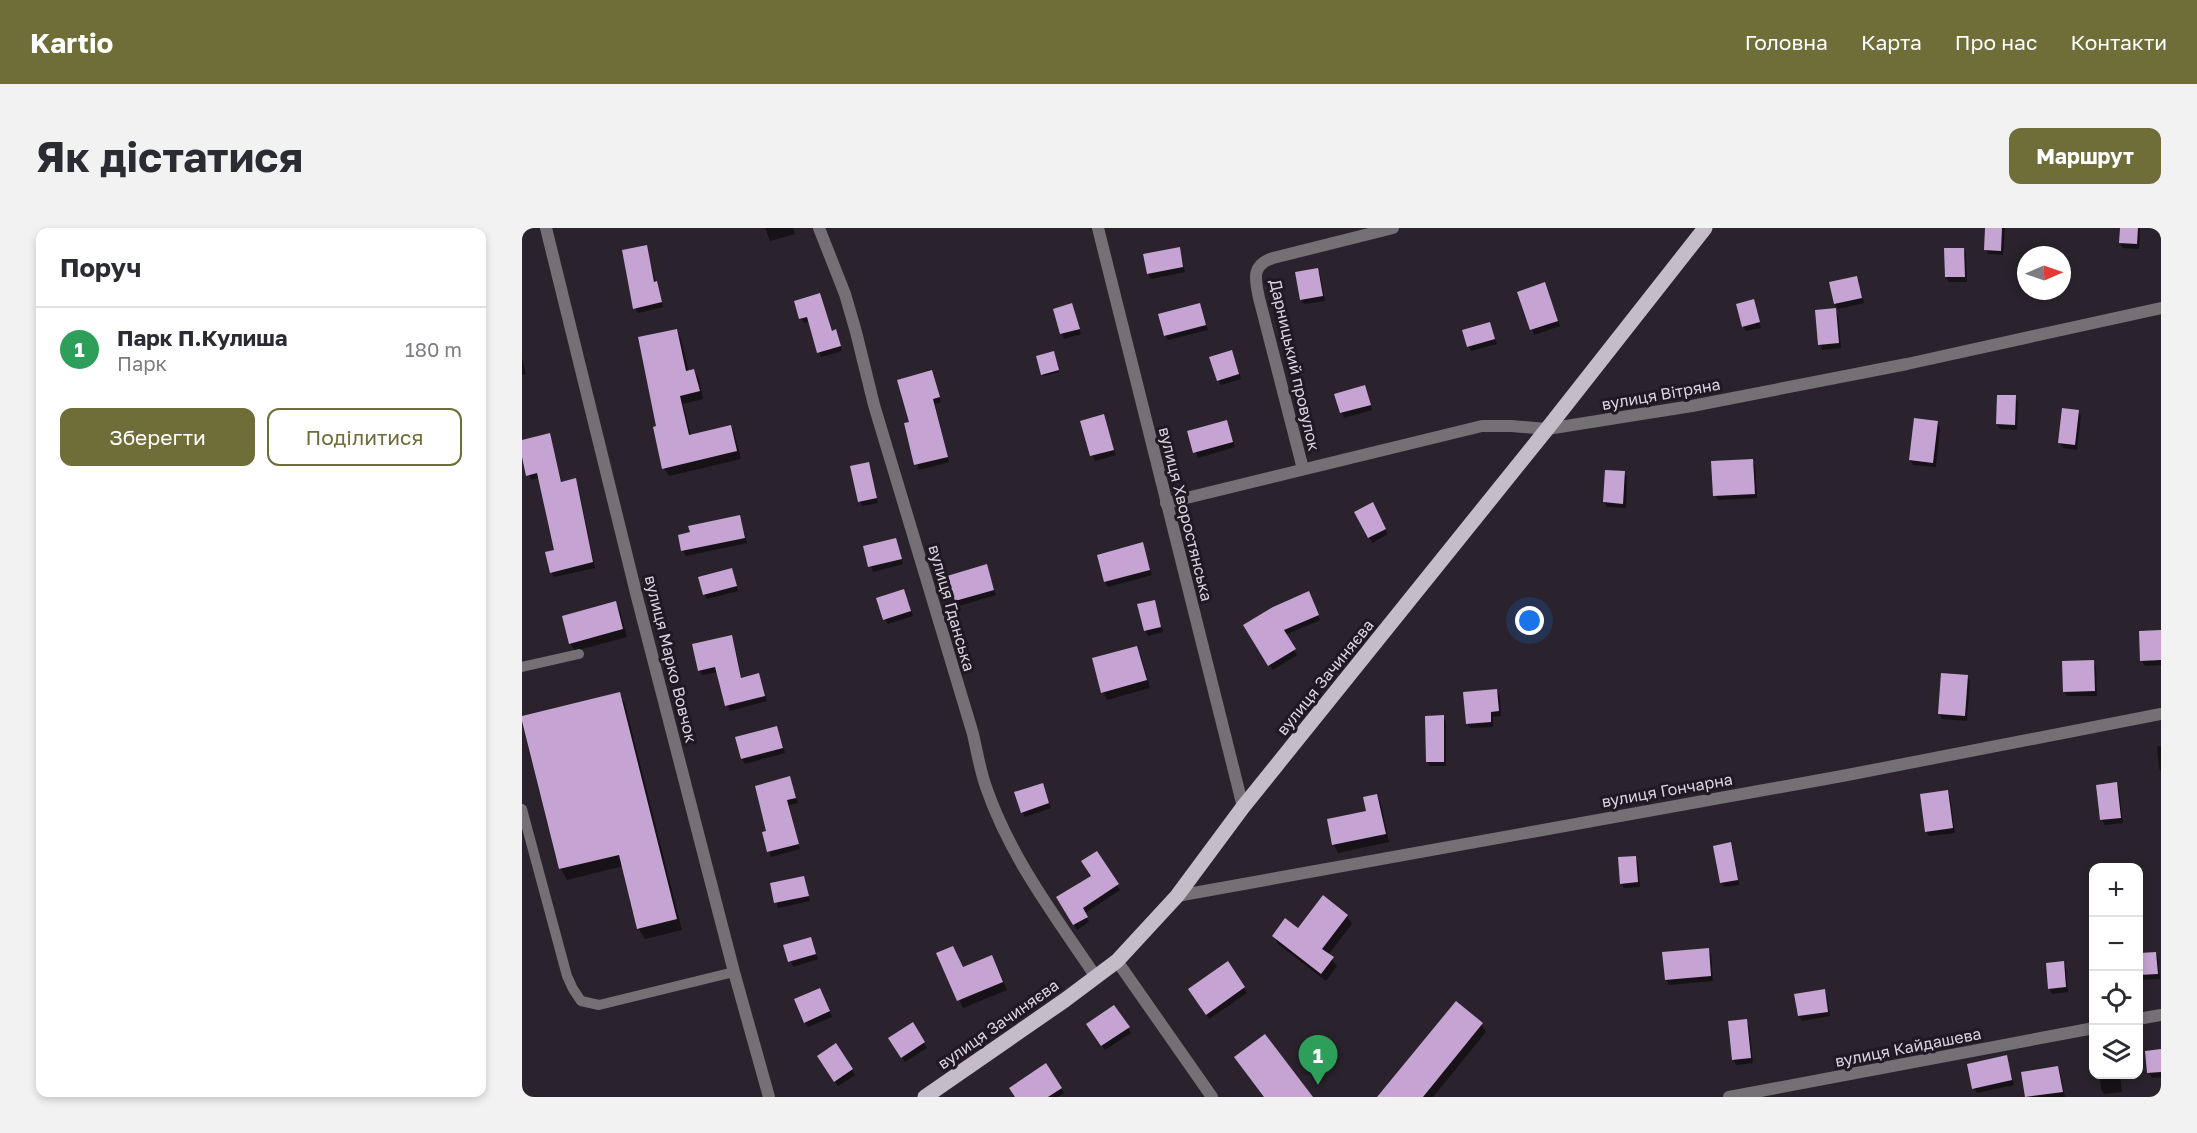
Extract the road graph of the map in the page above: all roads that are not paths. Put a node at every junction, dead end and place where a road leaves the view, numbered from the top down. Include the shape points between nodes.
1 (546, 228) edge
2 (819, 228) edge
3 (1098, 228) edge
4 (1393, 228) edge
5 (1705, 228) edge
6 (2161, 308) edge
7 (1547, 429) junction
8 (1303, 469) junction
9 (1166, 503) junction
10 (579, 654) dead end
11 (522, 667) edge
12 (2161, 714) edge
13 (1243, 807) junction
14 (522, 809) edge
15 (1177, 896) junction
16 (1117, 961) junction
17 (734, 972) junction
18 (1096, 977) junction
19 (2161, 1015) edge
20 (2143, 1018) edge
21 (2089, 1029) edge
22 (769, 1097) edge
23 (925, 1097) edge
24 (1212, 1097) edge
25 (1729, 1097) edge

1 - 17 street, вулиця Марко Вовчок
2 - 18 street, вулиця Гданська via 845,294 986,786 1026,872
3 - 9 street, вулиця Хворостянська
4 - 8 street, Дарницький провулок via 1262,261 1257,269 1261,307
5 - 7 main road, вулиця Зачиняєва
6 - 7 street, вулиця Вітряна via 1907,364 1692,406
7 - 8 street, вулиця Вітряна via 1482,426
7 - 13 main road, вулиця Зачиняєва
8 - 9 street, вулиця Вітряна
9 - 13 street, вулиця Хворостянська
10 - 11 lane
12 - 15 street, вулиця Гончарна
13 - 15 main road, вулиця Зачиняєва
14 - 17 lane via 567,976 581,1001 599,1005
15 - 16 main road, вулиця Зачиняєва
16 - 18 main road, вулиця Зачиняєва
16 - 24 street
17 - 22 street, вулиця Марко Вовчок
18 - 23 main road, вулиця Зачиняєва
19 - 20 street
21 - 25 street, вулиця Кайдашева

